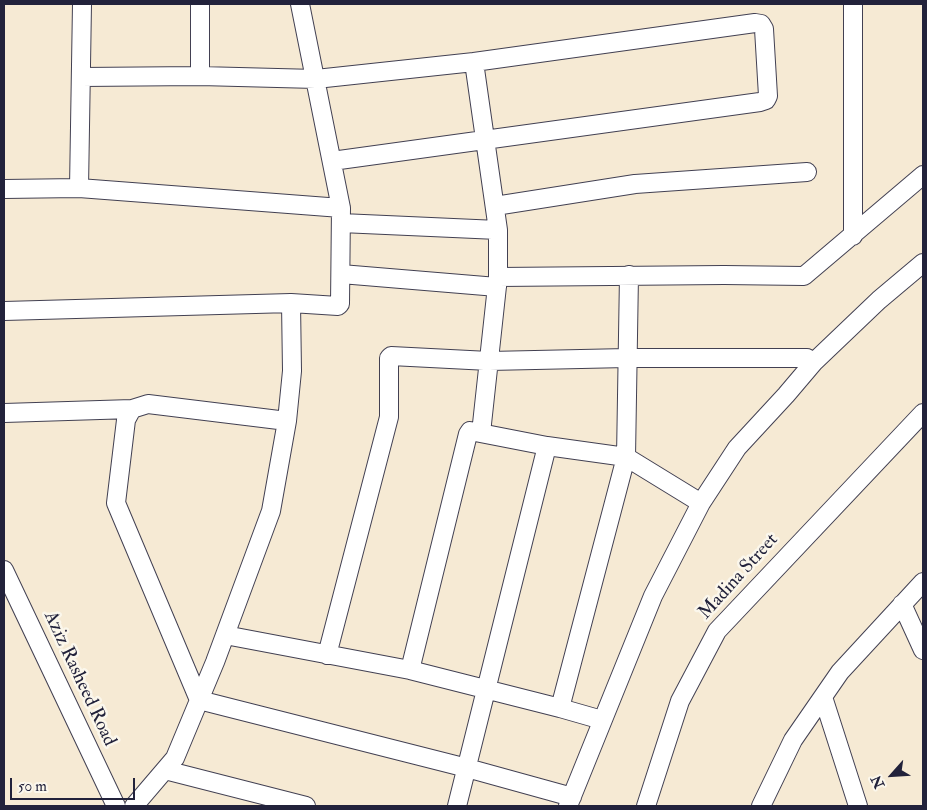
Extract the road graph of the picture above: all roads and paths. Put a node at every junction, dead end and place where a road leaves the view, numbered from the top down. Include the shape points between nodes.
1 (82, 4) edge
2 (200, 4) edge
3 (300, 4) edge
4 (853, 4) edge
5 (474, 62) junction
6 (200, 76) junction
7 (81, 77) junction
8 (316, 79) junction
9 (485, 140) junction
10 (332, 161) junction
11 (807, 172) dead end
12 (923, 175) edge
13 (79, 188) junction
14 (4, 189) edge
15 (495, 206) junction
16 (341, 215) junction
17 (498, 230) junction
18 (853, 236) junction
19 (923, 263) edge
20 (340, 274) junction
21 (629, 276) junction
22 (497, 282) junction
23 (290, 303) junction
24 (4, 311) edge
25 (627, 358) junction
26 (489, 361) junction
27 (814, 362) junction
28 (132, 409) junction
29 (4, 413) edge
30 (923, 413) edge
31 (287, 421) junction
32 (480, 433) junction
33 (547, 446) junction
34 (626, 457) junction
35 (701, 503) junction
36 (4, 570) edge
37 (923, 582) edge
38 (902, 604) junction
39 (225, 635) junction
40 (923, 650) edge
41 (327, 655) junction
42 (410, 670) junction
43 (486, 689) junction
44 (823, 697) junction
45 (199, 700) junction
46 (560, 708) junction
47 (602, 720) junction
48 (467, 768) junction
49 (165, 770) junction
50 (570, 802) edge
51 (116, 806) edge
52 (134, 806) edge
53 (306, 806) edge
54 (457, 806) edge
55 (646, 806) edge
56 (761, 806) edge
57 (858, 806) edge

1 - 7 street
2 - 6 street
3 - 8 street
4 - 18 street
5 - 8 street
5 - 9 street
5 - 9 street via 755,23 764,29 766,100
6 - 7 street
6 - 8 street
7 - 13 street
8 - 10 street
9 - 10 street
9 - 15 street
10 - 16 street
11 - 15 street via 635,184
12 - 18 street
13 - 14 street
13 - 16 street
15 - 17 street
16 - 17 street
16 - 20 street
17 - 22 street
18 - 21 street via 804,276
19 - 27 street
20 - 22 street
20 - 23 street via 341,301 338,306
21 - 22 street
21 - 25 street
22 - 26 street
23 - 24 street
23 - 31 street via 292,371
25 - 26 street
25 - 27 street via 807,358
25 - 34 street
26 - 32 street
26 - 41 street via 393,355 389,358 389,417
27 - 35 street via 737,448
28 - 29 street
28 - 31 street via 148,404
28 - 45 street via 126,420 116,503
30 - 55 street, Madina Street via 716,631 680,701
31 - 39 street via 271,511
32 - 33 street
32 - 42 street via 470,431 468,434
33 - 34 street
33 - 43 street
34 - 35 street
34 - 46 street
35 - 47 street via 653,596
36 - 51 street, Aziz Rasheed Road
37 - 38 street
38 - 40 street
38 - 44 street via 840,672
39 - 41 street
39 - 45 street
41 - 42 street
42 - 43 street
43 - 46 street
43 - 48 street
44 - 56 street via 793,740
44 - 57 street
45 - 48 street
45 - 49 street via 175,758
46 - 47 street
47 - 50 street
48 - 50 street
48 - 54 street
49 - 52 street
49 - 53 street

